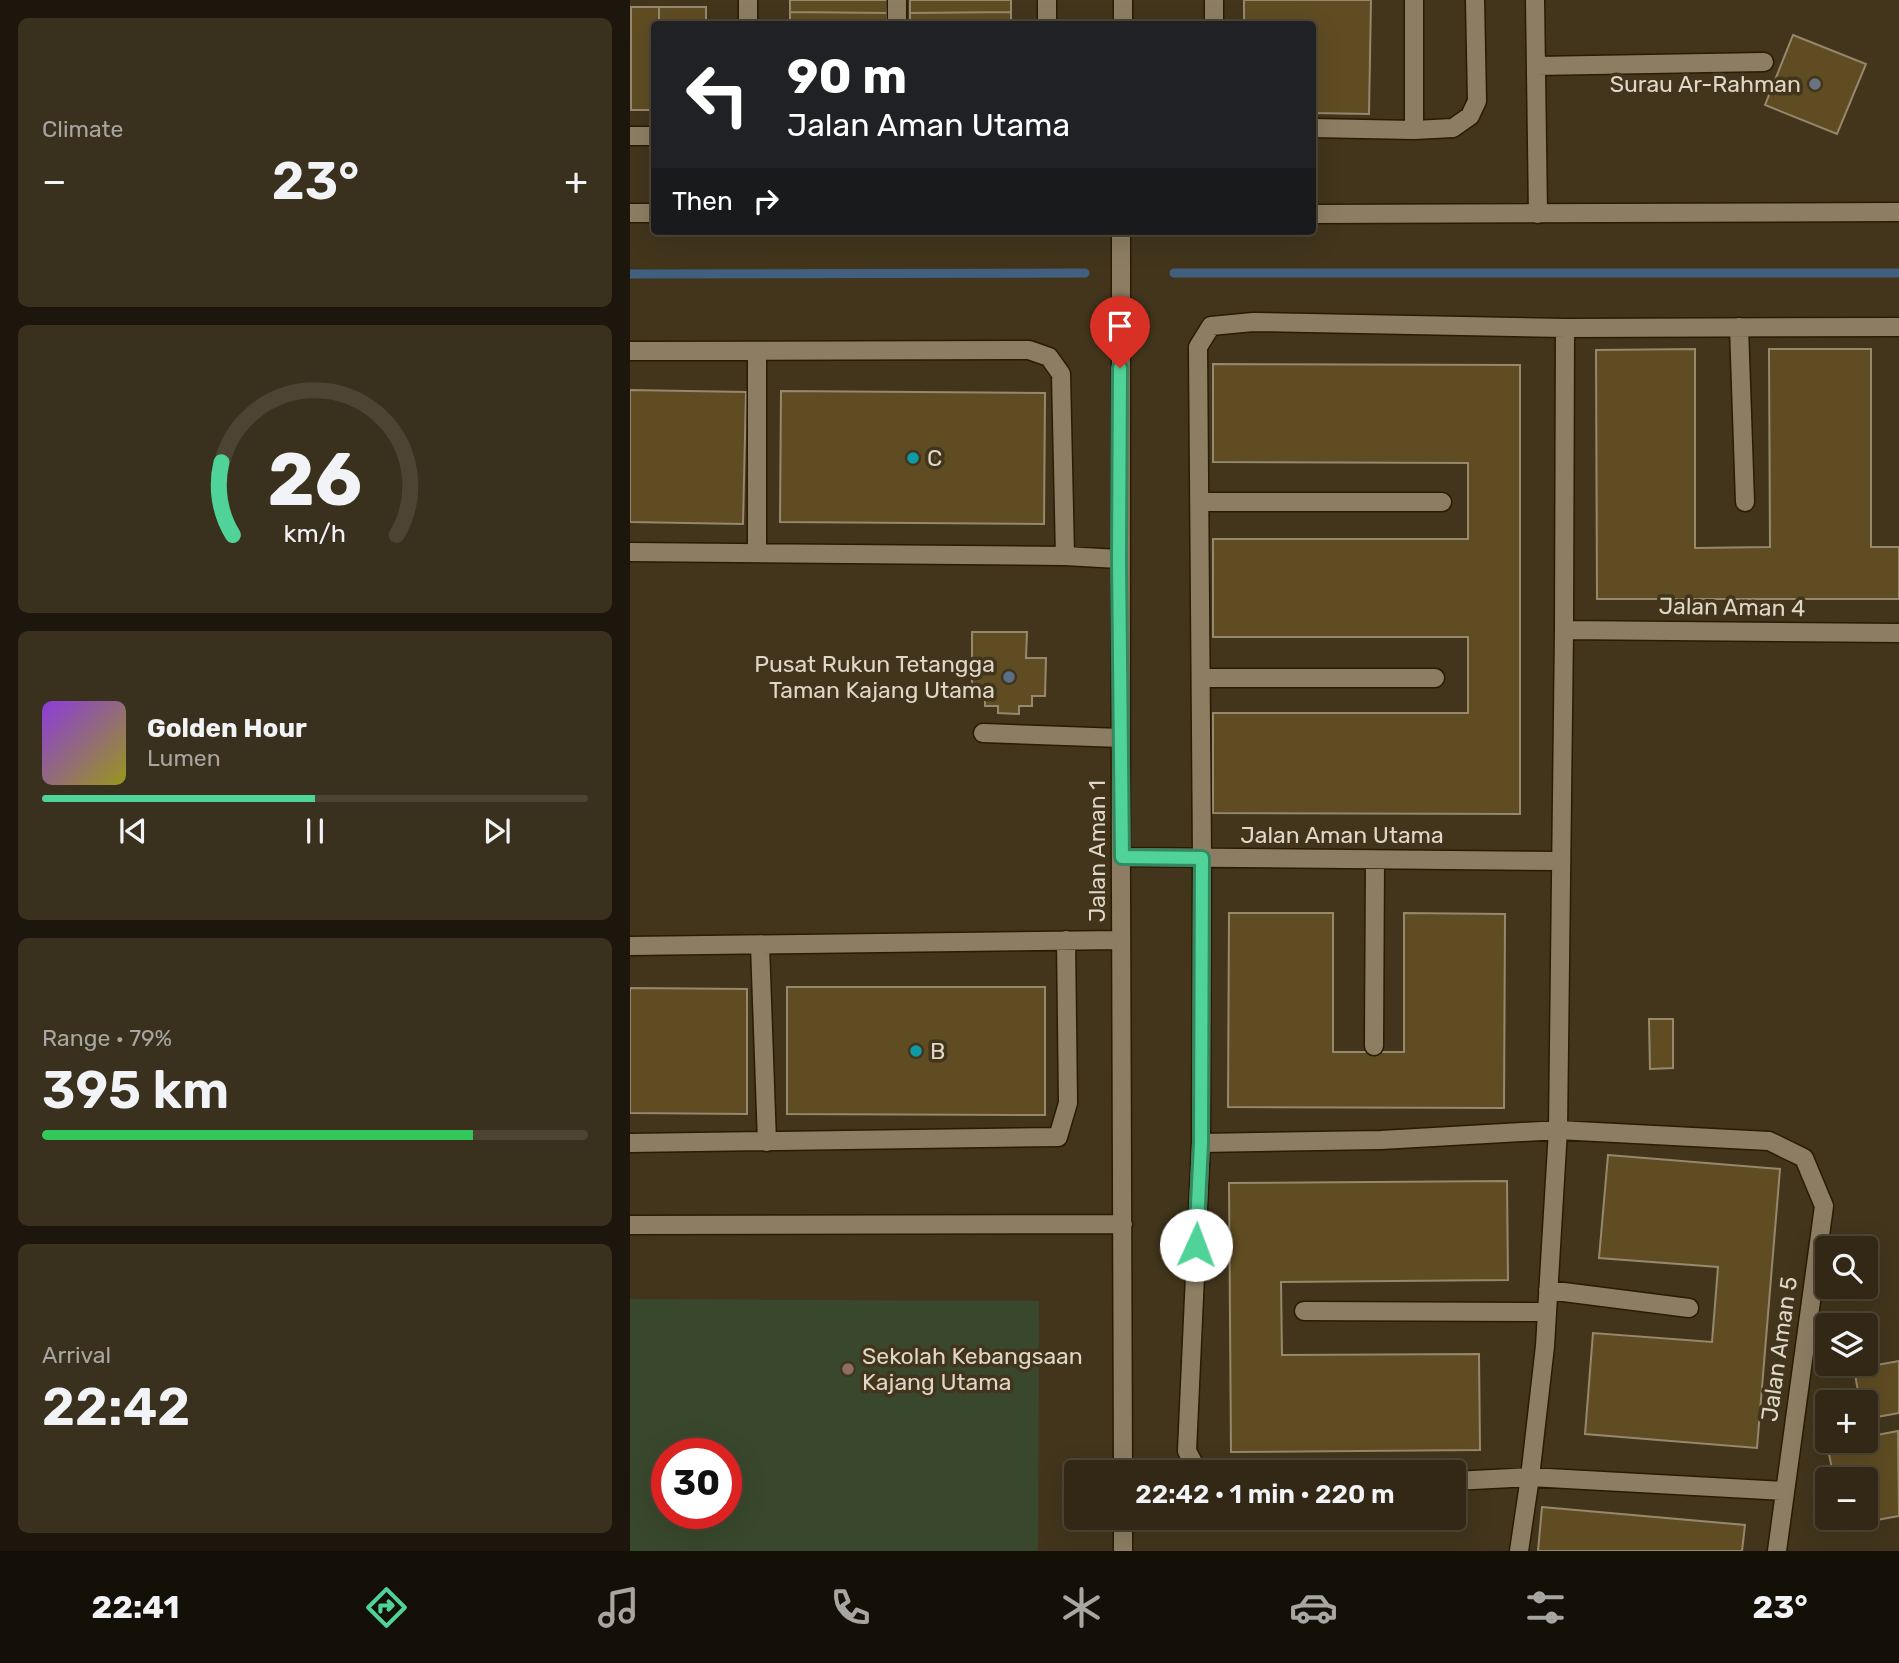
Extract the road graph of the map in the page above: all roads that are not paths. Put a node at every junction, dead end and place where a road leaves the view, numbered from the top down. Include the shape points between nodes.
1 (748, 0) edge
2 (897, 0) edge
3 (1047, 0) edge
4 (1123, 0) edge
5 (1214, 0) edge
6 (1415, 0) edge
7 (1475, 0) edge
8 (1535, 0) edge
9 (748, 21) edge
10 (897, 21) edge
11 (1047, 21) edge
12 (1123, 21) edge
13 (1214, 21) edge
14 (1764, 62) dead end
15 (1536, 66) junction
16 (1316, 128) edge
17 (1414, 130) junction
18 (630, 136) edge
19 (651, 136) edge
20 (1899, 212) edge
21 (630, 213) edge
22 (651, 213) edge
23 (1316, 214) edge
24 (1538, 214) junction
25 (1121, 235) edge
26 (1739, 327) junction
27 (1899, 327) edge
28 (1565, 328) junction
29 (630, 351) edge
30 (757, 352) junction
31 (1200, 502) junction
32 (1442, 502) dead end
33 (1745, 502) dead end
34 (630, 552) edge
35 (757, 553) junction
36 (1065, 556) junction
37 (1119, 559) junction
38 (1564, 629) junction
39 (1899, 633) edge
40 (1201, 678) junction
41 (1435, 678) dead end
42 (983, 733) dead end
43 (1121, 738) junction
44 (1122, 857) junction
45 (1202, 858) junction
46 (1375, 860) junction
47 (1561, 861) junction
48 (1066, 940) junction
49 (1121, 940) junction
50 (760, 945) junction
51 (630, 946) edge
52 (1374, 1046) dead end
53 (1558, 1130) junction
54 (767, 1142) junction
55 (630, 1143) edge
56 (1201, 1143) junction
57 (1123, 1224) junction
58 (630, 1225) edge
59 (1548, 1290) junction
60 (1689, 1308) dead end
61 (1304, 1311) dead end
62 (1546, 1312) junction
63 (1123, 1460) edge
64 (1192, 1460) edge
65 (1530, 1477) junction
66 (1466, 1480) edge
67 (1784, 1491) junction
68 (1123, 1530) edge
69 (1123, 1551) edge
70 (1519, 1551) edge
71 (1777, 1551) edge

1 - 9 street
2 - 10 street
3 - 11 street
4 - 12 street
5 - 13 street
6 - 17 street
7 - 17 street via 1477,101 1470,117 1453,128
8 - 15 street
14 - 15 street
15 - 24 street
16 - 17 street
18 - 19 street
20 - 24 street
21 - 22 street
23 - 24 street
25 - 37 street, Jalan Aman 1
26 - 27 street
26 - 28 street
26 - 33 street
28 - 31 street via 1252,322 1211,326 1198,347
28 - 38 street
29 - 30 street
30 - 35 street
30 - 36 street via 1029,350 1049,357 1061,374
31 - 32 street
31 - 40 street
34 - 35 street
35 - 36 street
36 - 37 street
37 - 43 street, Jalan Aman 1
38 - 39 street, Jalan Aman 4
38 - 47 street
40 - 41 street
40 - 45 street
42 - 43 street
43 - 44 street, Jalan Aman 1
44 - 45 street, Jalan Aman Utama
44 - 49 street, Jalan Aman 1
45 - 46 street, Jalan Aman Utama
45 - 56 street
46 - 47 street, Jalan Aman Utama
46 - 52 street
47 - 53 street
48 - 49 street
48 - 50 street
48 - 54 street via 1068,1103 1058,1137
49 - 57 street, Jalan Aman 1
50 - 51 street
50 - 54 street
53 - 56 street via 1381,1140
53 - 59 street
53 - 67 street, Jalan Aman 5 via 1769,1141 1804,1158 1824,1206
54 - 55 street
56 - 64 street via 1187,1451
57 - 58 street
57 - 63 street, Jalan Aman 1
59 - 60 street
59 - 62 street
61 - 62 street
62 - 65 street
65 - 66 street
65 - 67 street
65 - 70 street
67 - 71 street, Jalan Aman 5
68 - 69 street

